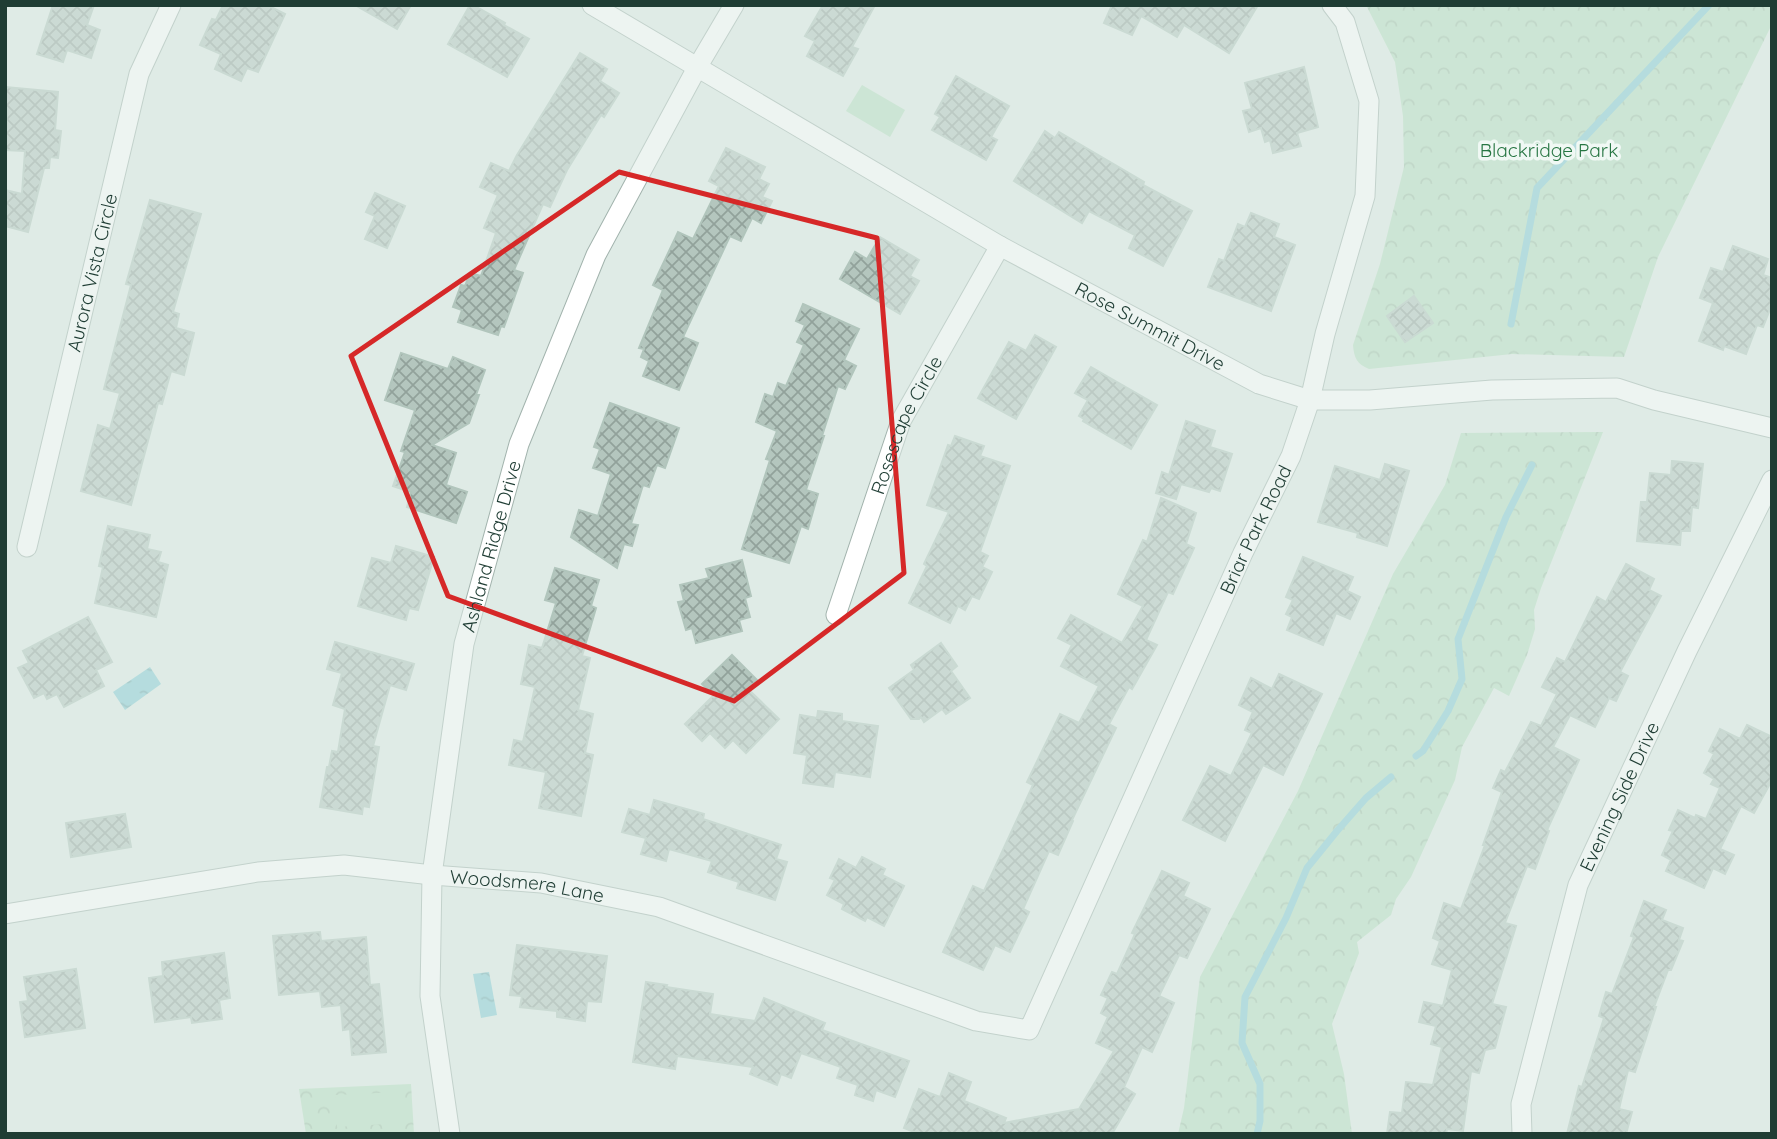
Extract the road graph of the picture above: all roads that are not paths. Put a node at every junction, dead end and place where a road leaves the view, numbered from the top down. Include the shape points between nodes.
1 (171, 5) edge
2 (592, 5) edge
3 (734, 5) edge
4 (1332, 5) edge
5 (698, 66) junction
6 (1000, 246) junction
7 (1310, 400) junction
8 (1772, 428) edge
9 (1772, 480) edge
10 (27, 547) dead end
11 (836, 615) dead end
12 (432, 875) junction
13 (5, 914) edge
14 (1029, 1030) joint
15 (450, 1134) edge
16 (1521, 1134) edge

1 - 10 street, Aurora Vista Circle via 139,74
2 - 5 street, Rose Summit Drive
3 - 5 street, Ashland Ridge Drive
4 - 7 street, Briar Park Road via 1345,22 1369,101 1365,196
5 - 6 street, Rose Summit Drive
5 - 12 street, Ashland Ridge Drive via 597,255 519,444 464,644
6 - 7 street, Rose Summit Drive via 1259,384
6 - 11 street, Rosescape Circle via 901,421
7 - 8 street, Rose Summit Drive via 1617,388
7 - 14 street, Briar Park Road via 1291,456 1242,553
9 - 16 street, Evening Side Drive via 1578,885 1521,1104
12 - 13 street, Woodsmere Lane via 345,865 258,872
12 - 14 street, Woodsmere Lane via 541,883 659,907 976,1021
12 - 15 street, Ashland Ridge Drive via 430,996

